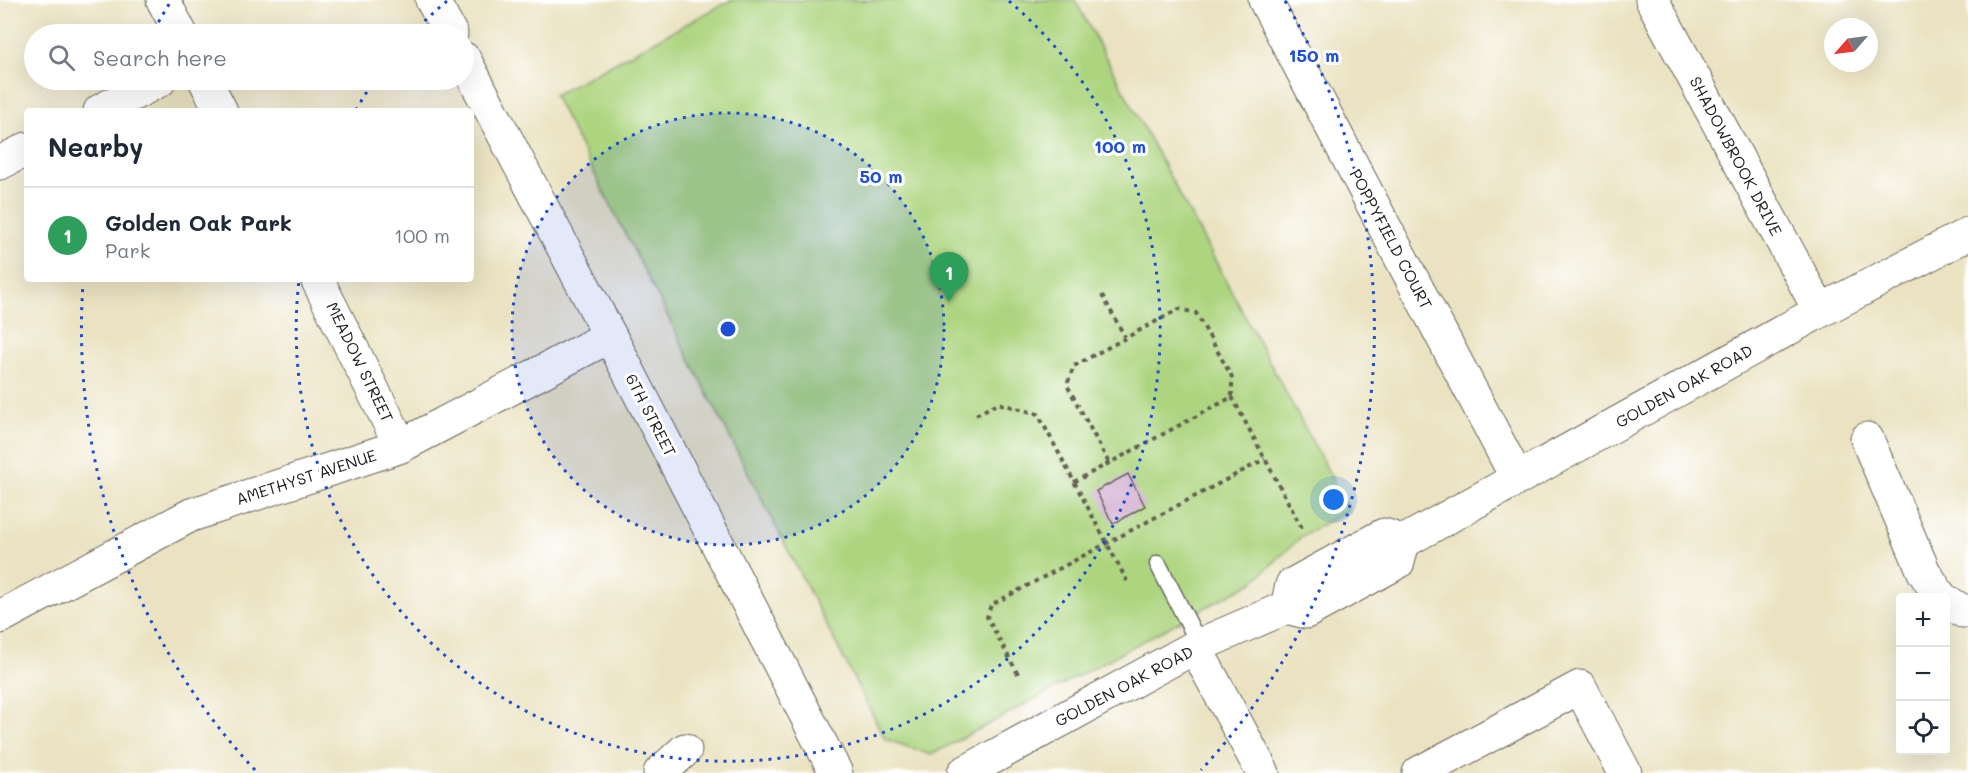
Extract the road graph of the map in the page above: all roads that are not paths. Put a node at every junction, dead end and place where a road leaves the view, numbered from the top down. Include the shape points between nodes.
1 (163, 0) edge
2 (432, 0) edge
3 (1265, 0) edge
4 (1652, 0) edge
5 (176, 24) edge
6 (445, 24) edge
7 (474, 78) edge
8 (141, 90) edge
9 (210, 90) edge
10 (106, 108) edge
11 (219, 108) edge
12 (24, 151) edge
13 (0, 163) edge
14 (1968, 234) edge
15 (319, 282) edge
16 (1820, 311) junction
17 (610, 336) junction
18 (1867, 439) dead end
19 (401, 446) junction
20 (1517, 478) junction
21 (1158, 564) dead end
22 (1954, 605) edge
23 (0, 616) edge
24 (1195, 647) junction
25 (685, 750) dead end
26 (660, 773) edge
27 (836, 773) edge
28 (964, 773) edge
29 (1263, 773) edge
30 (1419, 773) edge
31 (1625, 773) edge

1 - 5 street
2 - 6 street
3 - 20 street, POPPYFIELD COURT
4 - 16 street, SHADOWBROOK DRIVE
7 - 17 street, 6TH STREET
8 - 10 street
9 - 11 street
12 - 13 street
14 - 16 street, GOLDEN OAK ROAD
15 - 19 street, MEADOW STREET
16 - 20 street, GOLDEN OAK ROAD
17 - 19 street, AMETHYST AVENUE
17 - 27 street, 6TH STREET
18 - 22 street via 1924,572
19 - 23 street, AMETHYST AVENUE via 191,515
20 - 24 street, GOLDEN OAK ROAD via 1403,542 1398,562 1346,573 1306,612 1287,607
21 - 24 lane via 1194,634
24 - 28 street, GOLDEN OAK ROAD
24 - 29 street
25 - 26 street
30 - 31 street via 1580,687

